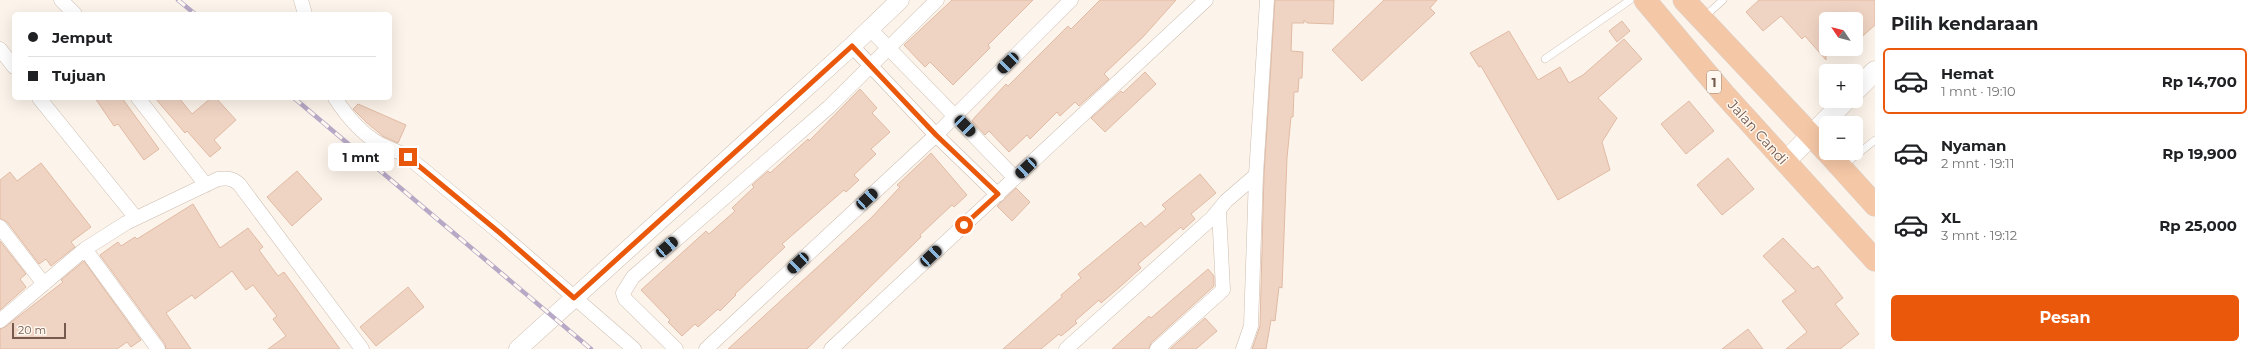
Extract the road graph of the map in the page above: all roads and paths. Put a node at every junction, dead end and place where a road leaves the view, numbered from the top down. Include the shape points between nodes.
1 (61, 0) edge
2 (301, 0) edge
3 (900, 0) edge
4 (937, 0) edge
5 (1071, 0) edge
6 (1206, 0) edge
7 (1267, 0) edge
8 (1630, 0) edge
9 (1645, 0) edge
10 (1684, 0) edge
11 (1724, 0) edge
12 (74, 12) edge
13 (305, 12) edge
14 (1702, 19) junction
15 (870, 29) junction
16 (852, 46) junction
17 (888, 48) junction
18 (0, 49) edge
19 (1545, 59) dead end
20 (12, 64) edge
21 (870, 66) junction
22 (1875, 71) edge
23 (1863, 83) edge
24 (41, 100) edge
25 (140, 100) edge
26 (337, 100) edge
27 (955, 115) junction
28 (936, 135) junction
29 (1875, 140) edge
30 (1819, 143) edge
31 (1863, 143) edge
32 (1819, 154) edge
33 (1835, 160) edge
34 (1785, 162) junction
35 (1256, 174) junction
36 (1015, 178) junction
37 (206, 185) junction
38 (998, 194) junction
39 (1872, 197) edge
40 (1222, 206) junction
41 (136, 218) junction
42 (0, 227) edge
43 (85, 249) junction
44 (1875, 260) edge
45 (44, 284) junction
46 (574, 298) junction
47 (0, 321) edge
48 (158, 349) edge
49 (362, 349) edge
50 (518, 349) edge
51 (634, 349) edge
52 (676, 349) edge
53 (706, 349) edge
54 (831, 349) edge
55 (1066, 349) edge
56 (1157, 349) edge
57 (1243, 349) edge

1 - 12 street
2 - 13 street
3 - 15 street
4 - 17 street
5 - 27 street
6 - 36 street
7 - 35 street
8 - 19 lane
9 - 34 highway, Jalan Candi / 1
10 - 14 highway
11 - 14 lane
14 - 30 highway
15 - 16 street
15 - 17 street
16 - 21 street
16 - 46 street
17 - 21 street
17 - 27 street
18 - 20 street
21 - 28 street
21 - 52 street via 830,107 632,278 623,293 624,299
22 - 23 main road
24 - 41 street
25 - 37 street
26 - 46 street via 358,126 380,145 396,149 408,157
27 - 28 street
27 - 36 street
28 - 38 street
28 - 53 street
29 - 31 lane
32 - 34 main road
33 - 39 highway
34 - 44 highway, Jalan Candi / 1
35 - 40 street
35 - 57 street via 1251,326
36 - 38 street
37 - 41 street
37 - 49 street via 226,178 234,179 239,184
38 - 54 street
40 - 55 street
40 - 56 street via 1222,290
41 - 43 street
42 - 45 street
43 - 45 street
43 - 48 street
45 - 47 street
46 - 50 street
46 - 51 street

